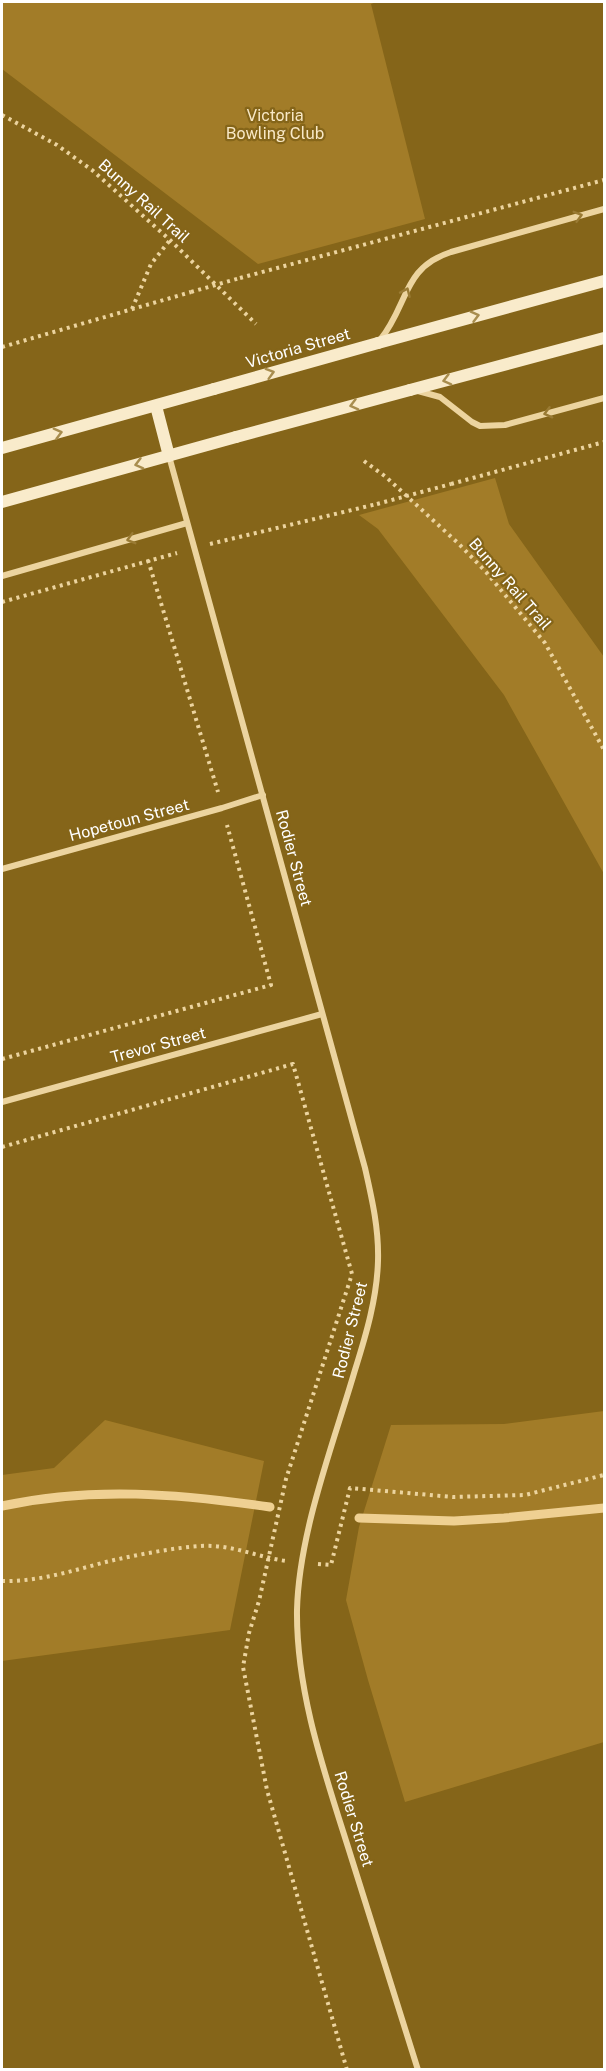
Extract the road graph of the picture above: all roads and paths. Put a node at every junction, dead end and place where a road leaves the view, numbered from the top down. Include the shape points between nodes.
1 (2, 115) edge
2 (604, 180) edge
3 (604, 209) edge
4 (170, 240) junction
5 (604, 281) edge
6 (132, 309) junction
7 (256, 324) dead end
8 (604, 338) edge
9 (378, 343) junction
10 (2, 347) edge
11 (410, 390) junction
12 (604, 398) edge
13 (156, 406) junction
14 (604, 442) edge
15 (2, 448) edge
16 (169, 456) junction
17 (364, 461) dead end
18 (2, 502) edge
19 (187, 523) junction
20 (195, 548) junction
21 (148, 560) junction
22 (2, 576) edge
23 (2, 602) edge
24 (604, 750) edge
25 (263, 795) junction
26 (222, 808) junction
27 (2, 869) edge
28 (322, 1014) junction
29 (2, 1059) edge
30 (293, 1064) dead end
31 (2, 1102) edge
32 (2, 1147) edge
33 (418, 2070) edge

1 - 4 path, Bunny Rail Trail via 78,160
2 - 6 path, bridge
9 -> 3 street via 424,264 451,252
4 - 6 path via 151,264
4 - 7 path, Bunny Rail Trail
9 -> 5 main road, Victoria Street
6 - 10 path
8 -> 11 main road
13 -> 9 main road, Victoria Street, bridge
12 -> 11 street via 491,426 472,422 440,397
11 -> 16 main road, bridge
15 -> 13 main road, Victoria Street
13 - 16 main road
14 - 20 path, bridge via 377,504
16 -> 18 main road
16 - 19 street, Rodier Street
17 - 24 path, Bunny Rail Trail via 459,544 546,643
19 - 20 street, Rodier Street
19 -> 22 street
20 - 21 path
20 - 25 street, Rodier Street
21 - 23 path
21 - 26 path
25 - 26 street, Hopetoun Street
25 - 28 street, Rodier Street
26 - 27 street, Hopetoun Street
26 - 29 path via 271,985
28 - 31 street, Trevor Street
28 - 33 street, Rodier Street via 370,1193 378,1260 366,1335 304,1549 298,1638 319,1752
30 - 32 path

